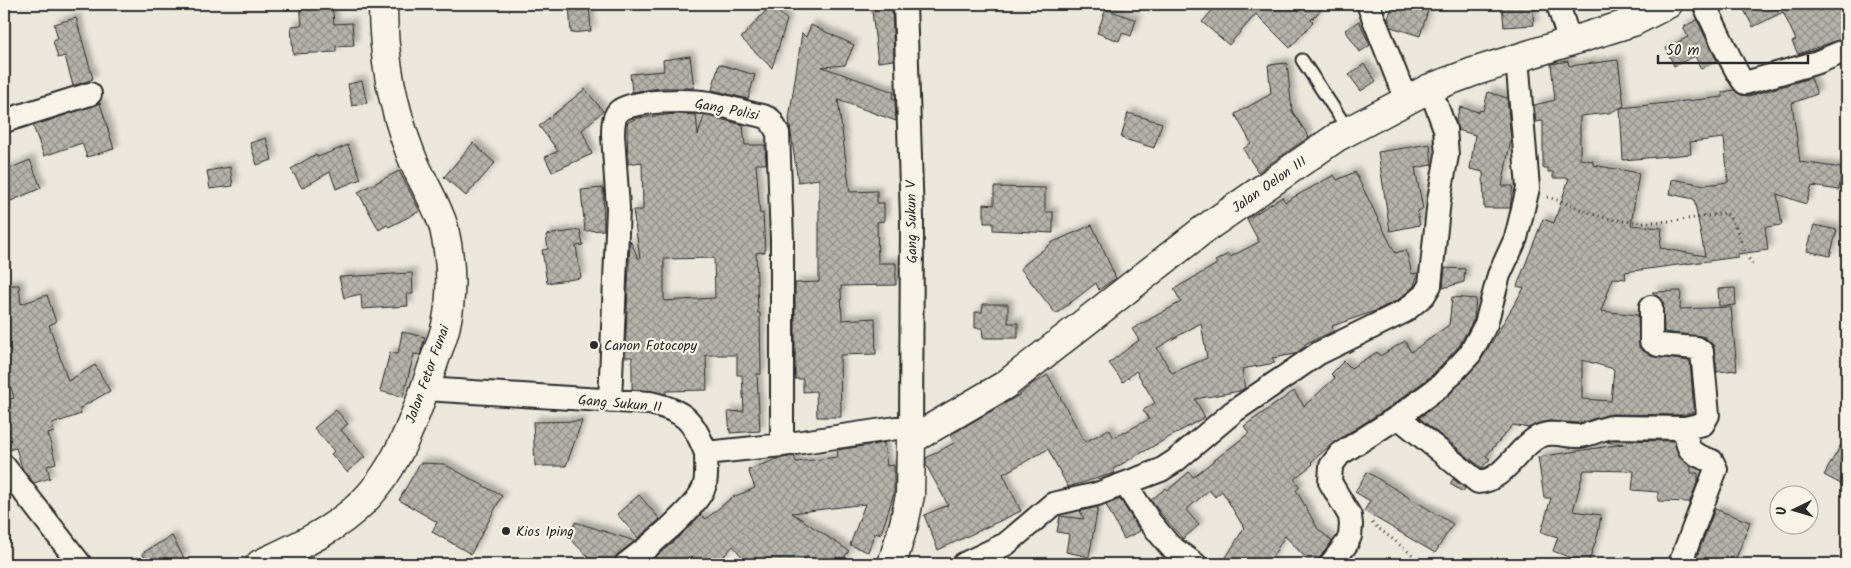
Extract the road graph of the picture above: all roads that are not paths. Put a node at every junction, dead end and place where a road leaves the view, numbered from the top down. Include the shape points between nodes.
1 (383, 4) edge
2 (905, 4) edge
3 (1368, 4) edge
4 (1558, 4) edge
5 (1668, 4) edge
6 (1704, 4) edge
7 (1570, 43) junction
8 (1847, 50) edge
9 (1517, 58) junction
10 (1302, 60) dead end
11 (1430, 88) junction
12 (90, 94) dead end
13 (1406, 100) junction
14 (4, 121) edge
15 (1349, 132) junction
16 (1651, 307) dead end
17 (425, 389) junction
18 (610, 402) junction
19 (1398, 417) junction
20 (1685, 428) junction
21 (911, 433) junction
22 (782, 445) junction
23 (706, 453) junction
24 (4, 466) edge
25 (1126, 485) junction
26 (80, 564) edge
27 (263, 564) edge
28 (626, 564) edge
29 (892, 564) edge
30 (964, 564) edge
31 (1195, 564) edge
32 (1331, 564) edge
33 (1680, 564) edge

1 - 17 street, Jalan Fetor Funai via 383,39 391,96 411,156 443,225 449,253 446,326
2 - 21 street, Gang Sukun V via 912,218
3 - 13 street
4 - 7 street
5 - 7 street, Jalan Oelon III via 1633,22
6 - 8 street via 1736,72 1746,83
7 - 9 street, Jalan Oelon III
9 - 11 street, Jalan Oelon III
9 - 19 street via 1528,188 1516,238 1499,275 1486,324 1470,354 1440,386
10 - 15 lane
11 - 13 street, Jalan Oelon III
11 - 25 street via 1445,129 1447,156 1438,200 1432,273 1424,295 1405,310 1319,353 1233,412 1175,461
12 - 14 street
13 - 15 street, Jalan Oelon III
15 - 21 street, Jalan Oelon III via 1204,230 1005,385
16 - 20 street via 1651,341 1658,345 1697,348 1702,352 1708,415 1703,424
17 - 18 street, Gang Sukun II
17 - 27 street, Jalan Fetor Funai via 394,461 379,485 338,524
18 - 22 street, Gang Polisi via 618,208 613,123 618,113 635,105 685,102 708,103 763,116 770,119 778,133 782,240
18 - 23 street, Gang Sukun II via 650,403 682,414 691,422
19 - 20 street via 1478,482 1492,479 1536,438 1548,434 1578,436 1613,427
19 - 32 street via 1340,454 1331,466 1330,482 1350,516 1350,536
20 - 33 street via 1687,448 1691,453 1712,461 1716,469
21 - 22 street
21 - 29 street via 910,495
22 - 23 street
23 - 28 street via 705,486 698,497
24 - 26 street
25 - 30 street via 1053,504 1006,544
25 - 31 street via 1170,546

